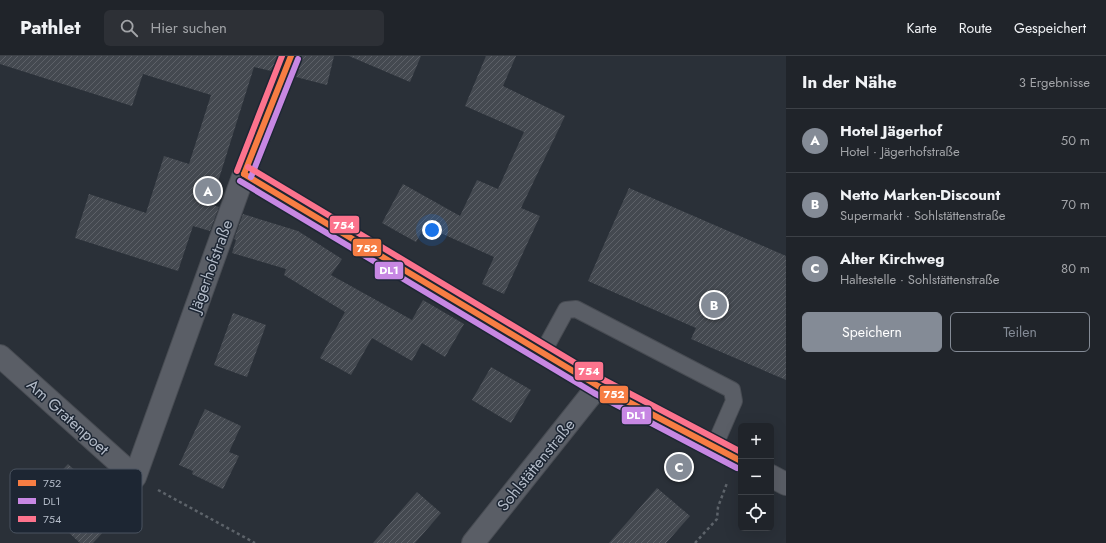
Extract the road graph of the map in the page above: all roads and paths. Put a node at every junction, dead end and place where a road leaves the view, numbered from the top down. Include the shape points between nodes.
1 (291, 56) edge
2 (244, 174) junction
3 (543, 352) junction
4 (0, 356) edge
5 (598, 386) junction
6 (714, 447) junction
7 (738, 460) edge
8 (126, 469) edge
9 (138, 469) edge
10 (774, 478) edge
11 (142, 481) edge
12 (786, 484) edge
13 (255, 543) edge
14 (473, 543) edge
15 (695, 543) edge

1 - 2 street, Jägerhofstraße
2 - 3 street
2 - 9 street, Jägerhofstraße
3 - 5 street
3 - 6 lane via 566,310 576,309 732,390 734,401
4 - 8 street, Am Gratenpoet
5 - 6 street
5 - 14 street, Sohlstättenstraße
6 - 7 street
7 - 15 path via 718,507 716,519
10 - 12 street
11 - 13 path

